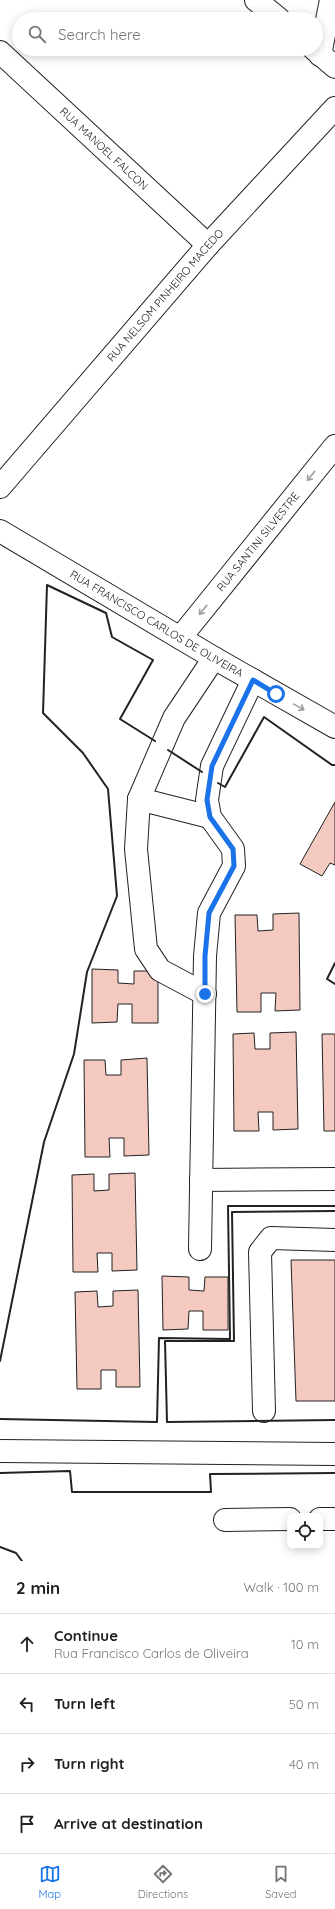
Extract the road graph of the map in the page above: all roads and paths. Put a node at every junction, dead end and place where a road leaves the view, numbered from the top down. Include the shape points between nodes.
1 (256, 0) edge
2 (331, 0) edge
3 (271, 12) edge
4 (0, 52) edge
5 (323, 57) edge
6 (335, 108) edge
7 (208, 245) junction
8 (335, 446) edge
9 (0, 487) edge
10 (0, 531) edge
11 (180, 638) junction
12 (214, 658) junction
13 (253, 680) junction
14 (335, 727) edge
15 (139, 799) junction
16 (210, 817) junction
17 (205, 994) junction
18 (335, 1179) edge
19 (201, 1180) junction
20 (335, 1240) edge
21 (200, 1249) dead end
22 (264, 1411) dead end
23 (0, 1451) edge
24 (335, 1454) edge
25 (287, 1519) edge
26 (323, 1519) edge
27 (335, 1519) edge
28 (225, 1520) dead end

1 - 3 street
2 - 5 street
4 - 7 street, RUA MANOEL FALCON
6 - 7 street, RUA NELSOM PINHEIRO MACEDO
7 - 9 street, RUA NELSOM PINHEIRO MACEDO
8 -> 11 street, RUA SANTINI SILVESTRE
10 - 11 street, RUA FRANCISCO CARLOS DE OLIVEIRA
11 - 12 street, RUA FRANCISCO CARLOS DE OLIVEIRA
12 - 13 street, RUA FRANCISCO CARLOS DE OLIVEIRA
12 - 15 street via 174,718
13 -> 14 street, RUA FRANCISCO CARLOS DE OLIVEIRA
13 - 16 street via 212,766 207,800
15 - 16 street
15 - 17 street via 136,849 146,949 160,970
16 - 17 street via 233,849 234,866 209,913
17 - 19 street
18 - 19 street
19 - 21 street
20 - 22 street via 271,1238 260,1252
23 - 24 street
25 - 28 street
26 - 27 street

